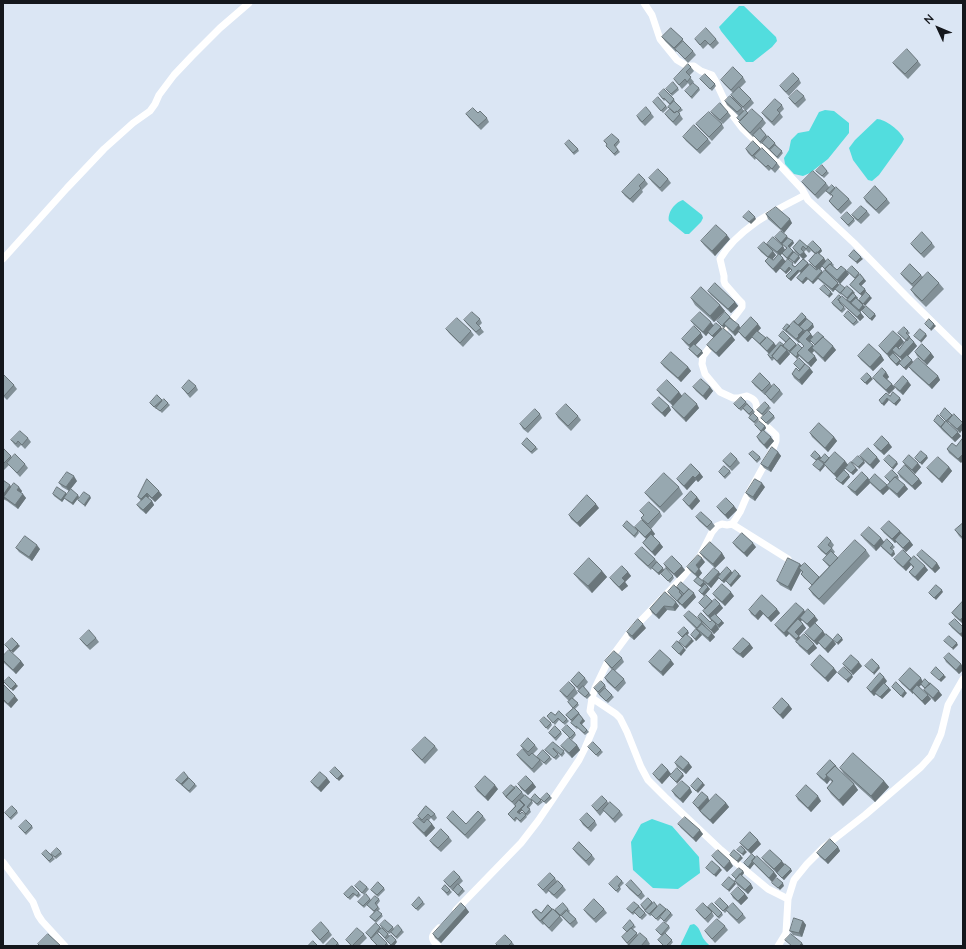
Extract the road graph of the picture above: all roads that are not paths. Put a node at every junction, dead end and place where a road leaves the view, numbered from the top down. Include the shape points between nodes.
1 (250, 3) edge
2 (644, 3) edge
3 (805, 195) junction
4 (3, 259) edge
5 (963, 352) edge
6 (732, 524) junction
7 (788, 559) edge
8 (963, 679) edge
9 (592, 698) junction
10 (3, 862) edge
11 (788, 899) junction
12 (452, 914) edge
13 (443, 924) edge
14 (65, 946) edge
15 (438, 946) edge
16 (778, 946) edge

1 - 4 street via 192,56 174,75 150,111 104,149
2 - 3 street via 652,14 660,39 677,60 712,75 730,112 743,129 776,161
3 - 5 street
3 - 6 street via 769,214 740,235 720,259 725,284 742,303 742,307 703,356 705,374 720,392 733,398 747,396 754,400 758,415 776,435 773,449
6 - 7 street
6 - 9 street via 717,526 700,556 630,632 607,663
8 - 11 street via 948,705 941,734 930,756 921,767 807,864 794,880
9 - 11 street via 620,718 648,780 721,850 768,889
9 - 12 street via 590,711 594,717 594,727 583,753 521,843
10 - 14 street via 33,902 42,921
11 - 16 street via 786,933
13 - 15 street via 432,938

